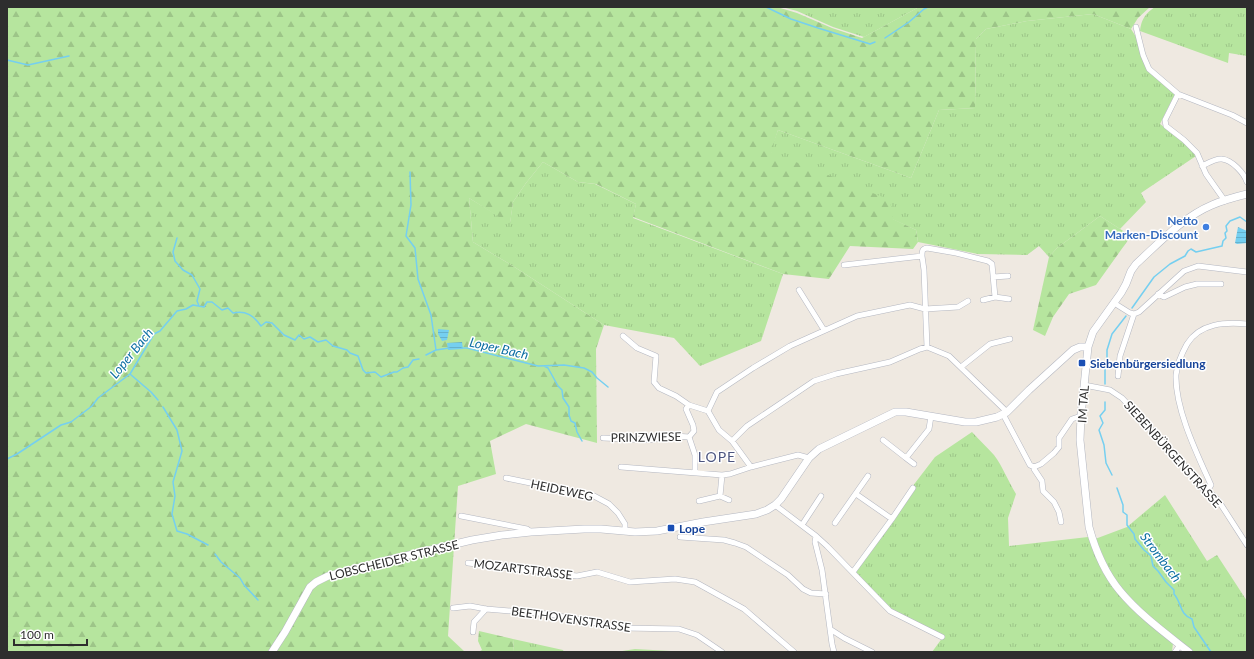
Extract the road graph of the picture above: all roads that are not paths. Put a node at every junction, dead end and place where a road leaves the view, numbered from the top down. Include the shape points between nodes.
1 (1136, 27) dead end
2 (1178, 94) junction
3 (1247, 123) edge
4 (1202, 166) junction
5 (1247, 182) edge
6 (1247, 194) edge
7 (1225, 201) junction
8 (922, 256) junction
9 (844, 265) dead end
10 (1247, 272) edge
11 (1008, 276) dead end
12 (993, 277) junction
13 (1221, 284) dead end
14 (799, 290) dead end
15 (1158, 294) junction
16 (995, 297) junction
17 (1009, 298) dead end
18 (983, 300) dead end
19 (968, 301) dead end
20 (1114, 303) junction
21 (924, 308) junction
22 (1134, 314) junction
23 (1247, 324) edge
24 (824, 330) junction
25 (622, 336) dead end
26 (1010, 339) dead end
27 (927, 347) junction
28 (1088, 347) junction
29 (961, 368) junction
30 (1118, 376) dead end
31 (1084, 384) junction
32 (689, 405) junction
33 (708, 412) junction
34 (1005, 413) junction
35 (931, 416) junction
36 (1081, 416) junction
37 (689, 437) junction
38 (603, 438) dead end
39 (884, 440) dead end
40 (732, 441) junction
41 (809, 458) junction
42 (906, 458) junction
43 (914, 464) dead end
44 (1034, 466) junction
45 (621, 467) dead end
46 (751, 467) junction
47 (695, 473) junction
48 (722, 475) junction
49 (868, 476) dead end
50 (506, 478) dead end
51 (913, 488) dead end
52 (1208, 490) junction
53 (856, 494) junction
54 (720, 496) junction
55 (821, 496) dead end
56 (729, 500) dead end
57 (700, 501) dead end
58 (775, 505) junction
59 (461, 516) dead end
60 (892, 519) junction
61 (1061, 522) dead end
62 (835, 523) dead end
63 (802, 525) junction
64 (625, 531) junction
65 (531, 532) junction
66 (816, 536) junction
67 (680, 537) dead end
68 (1247, 545) edge
69 (468, 563) dead end
70 (853, 572) junction
71 (826, 594) junction
72 (453, 608) dead end
73 (486, 609) junction
74 (830, 629) junction
75 (473, 632) dead end
76 (942, 637) dead end
77 (1180, 645) junction
78 (272, 652) edge
79 (722, 652) edge
80 (794, 652) edge
81 (834, 652) edge
82 (872, 652) edge
83 (1175, 652) edge
84 (1189, 652) edge

1 - 2 street via 1149,69
2 - 3 street
2 - 4 street via 1165,124 1197,154
4 - 5 street via 1223,159 1235,165 1246,177
4 - 7 street
6 - 7 street, IM TAL
7 - 20 street, IM TAL via 1211,205 1181,224 1136,264
8 - 9 street
8 - 12 street via 922,251 927,248 988,260 992,264
8 - 21 street
10 - 15 street via 1198,266 1184,271
11 - 12 street
12 - 16 street
13 - 15 street via 1197,284 1164,297
14 - 24 street
15 - 22 street
16 - 17 street
16 - 18 street
19 - 21 street via 958,307
20 - 22 street
20 - 28 street, IM TAL via 1093,332
21 - 24 street via 910,306 856,316
21 - 27 street
22 - 30 street via 1120,356
23 - 52 street via 1212,325 1201,330 1192,337 1178,365 1177,387 1183,415 1211,485
24 - 33 street via 790,346 718,392
25 - 32 street via 637,348 656,356 654,382 659,388
26 - 29 street via 990,344
27 - 29 street via 949,356
27 - 40 street via 890,362 814,381 748,426
28 - 31 street, IM TAL
28 - 34 street, LOBSCHEIDER STRASSE via 1080,346 1073,350
29 - 34 street
31 - 36 street, IM TAL
31 - 52 street, SIEBENBÜRGENSTRASSE via 1110,390 1122,398 1189,470 1203,489
32 - 33 street
32 - 37 street via 686,408 694,431
33 - 40 street via 719,430
34 - 35 street, LOBSCHEIDER STRASSE via 976,422
34 - 44 street via 1030,465
35 - 41 street, LOBSCHEIDER STRASSE via 895,412 819,449
35 - 42 street via 929,429
36 - 44 street via 1072,419 1059,438 1059,447 1054,453 1041,464
36 - 77 street, IM TAL via 1080,440 1093,541 1119,590
37 - 38 street, PRINZWIESE via 675,436 648,440
37 - 47 street via 695,455
39 - 42 street
40 - 46 street
41 - 46 street via 798,455
41 - 58 street, LOBSCHEIDER STRASSE
42 - 43 street
44 - 61 street via 1044,491 1059,512
45 - 47 street
46 - 48 street
47 - 48 street
48 - 54 street
49 - 53 street
50 - 64 street, HEIDEWEG via 594,496 614,508 625,524
51 - 60 street
52 - 68 street, SIEBENBÜRGENSTRASSE via 1218,500
53 - 60 street
53 - 62 street
54 - 56 street
54 - 57 street
55 - 63 street
58 - 63 street
58 - 64 street, LOBSCHEIDER STRASSE via 756,514 657,531
59 - 65 street, LOBSCHEIDER STRASSE via 527,529
60 - 70 street
63 - 66 street
64 - 65 street, LOBSCHEIDER STRASSE via 584,529
65 - 78 street, LOBSCHEIDER STRASSE via 472,540 328,576 310,587
66 - 70 street
66 - 71 street via 815,542
67 - 71 street via 724,540 746,547 788,575 803,589 811,593
69 - 80 street, MOZARTSTRASSE via 577,576 597,572 630,582 675,579 695,582 744,609
70 - 76 street via 890,611
71 - 74 street
72 - 73 street, BEETHOVENSTRASSE via 470,606
73 - 75 street via 474,622
73 - 79 street, BEETHOVENSTRASSE via 548,614 624,628 679,629 697,635
74 - 81 street
74 - 82 street
77 - 83 street
77 - 84 street, IM TAL

